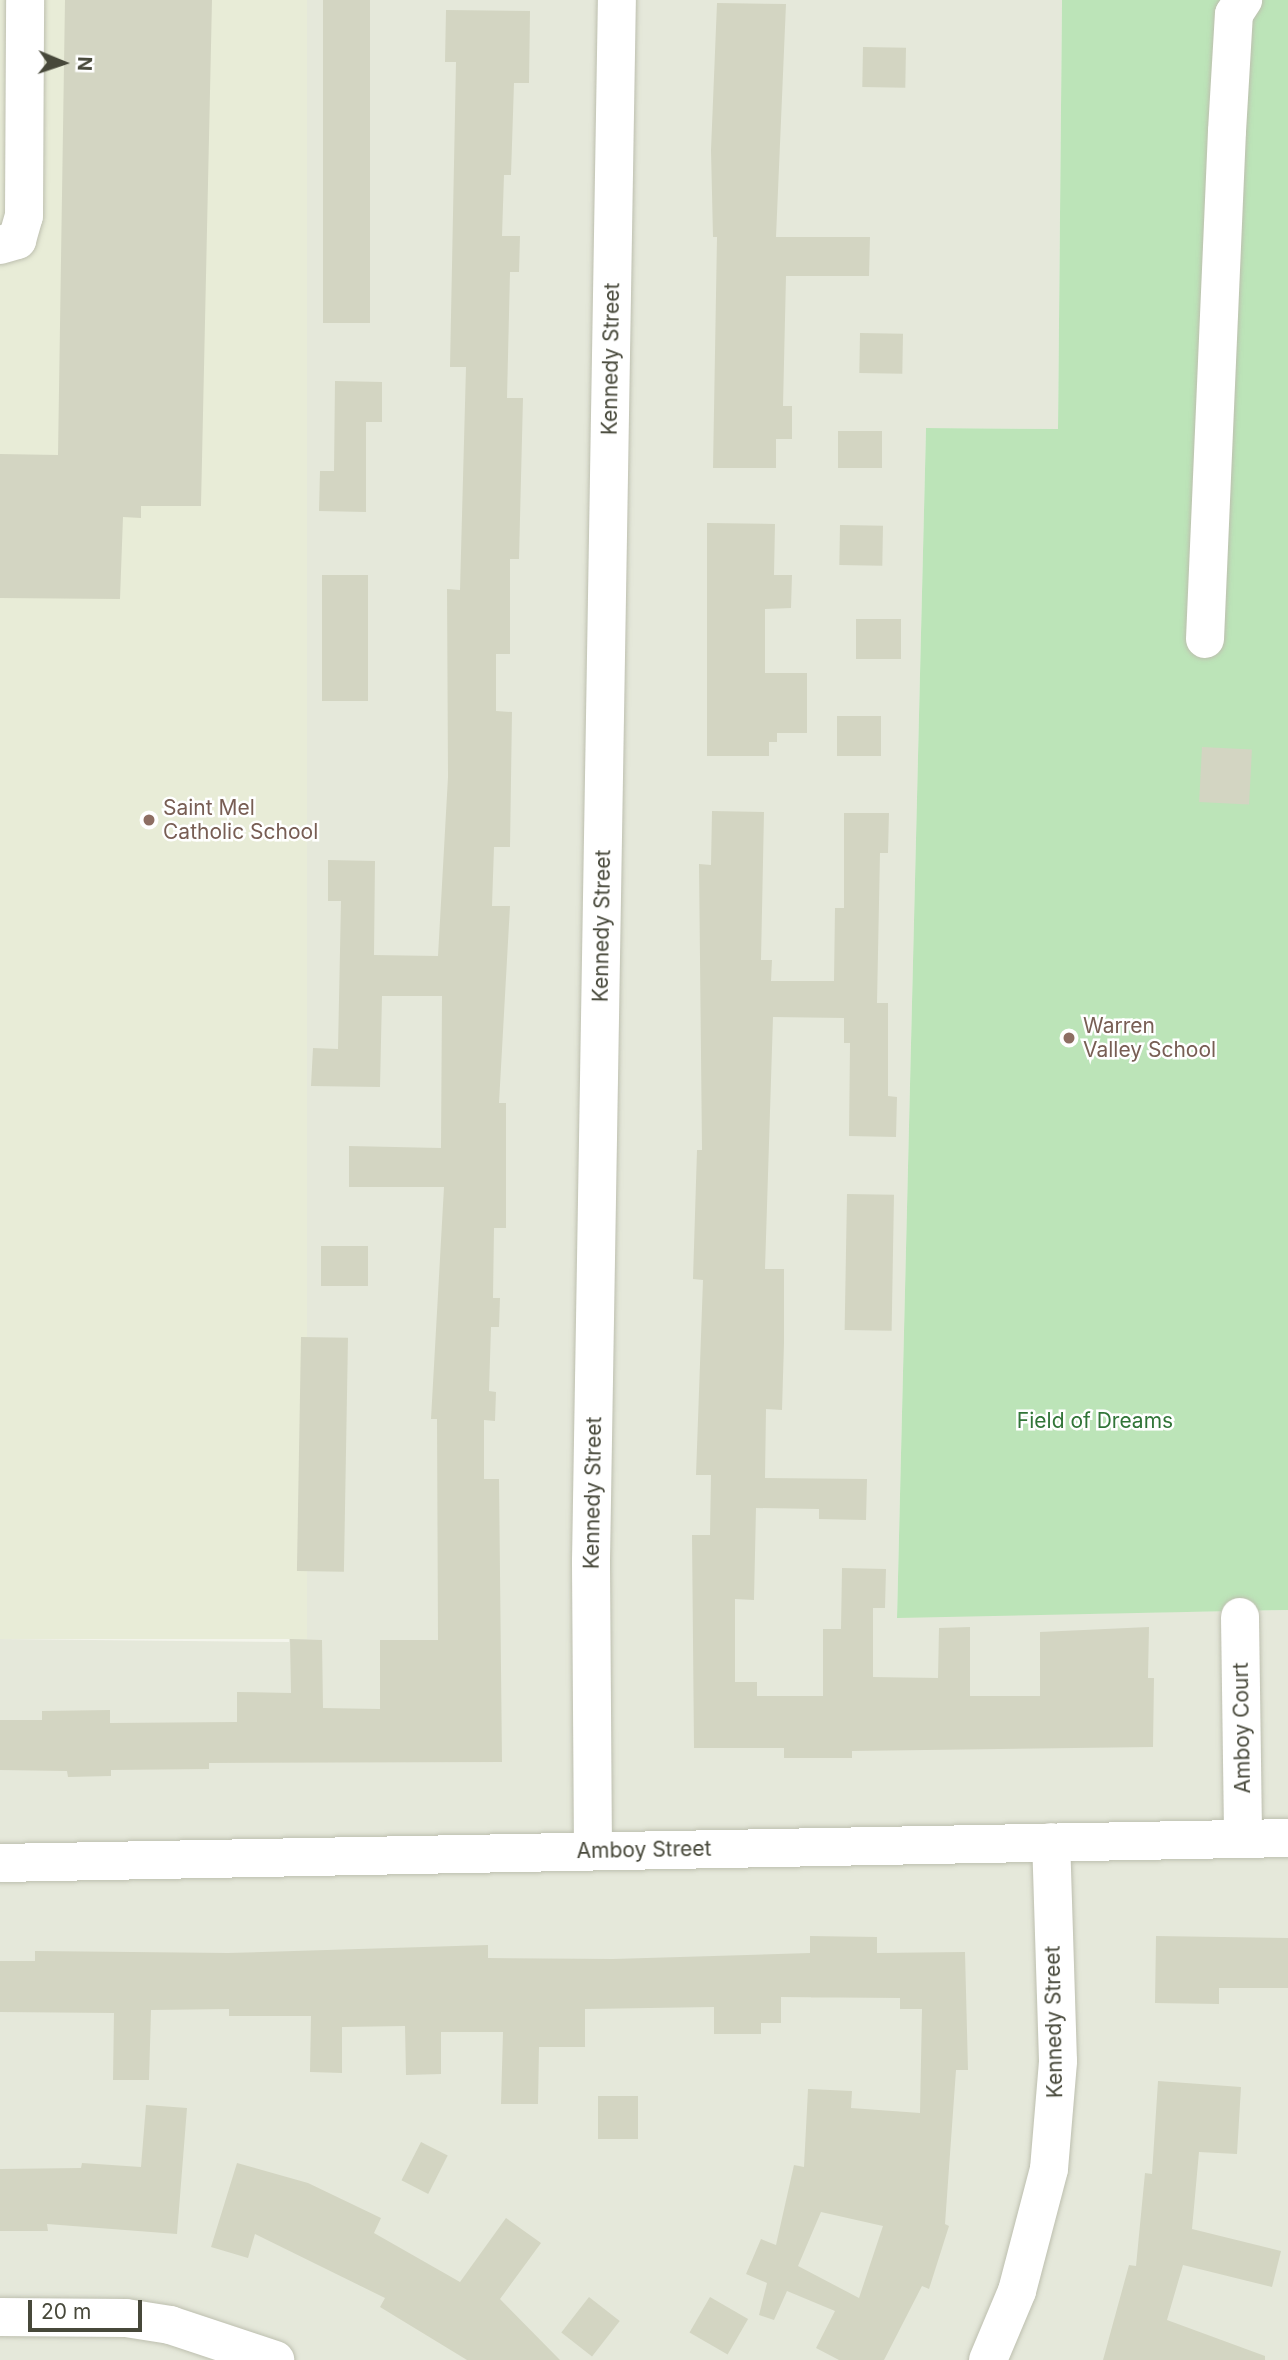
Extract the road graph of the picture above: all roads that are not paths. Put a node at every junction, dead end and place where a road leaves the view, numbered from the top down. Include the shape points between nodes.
1 (25, 0) edge
2 (617, 0) edge
3 (1243, 0) edge
4 (0, 245) edge
5 (1205, 639) dead end
6 (1240, 1617) dead end
7 (1288, 1838) edge
8 (1243, 1839) junction
9 (1051, 1842) junction
10 (593, 1851) junction
11 (0, 1863) edge
12 (0, 2317) edge
13 (275, 2360) edge
14 (988, 2360) edge

1 - 4 street via 24,216 17,240
2 - 10 street, Kennedy Street via 592,1533
3 - 5 street via 1234,14
6 - 8 street, Amboy Court
7 - 8 street, Amboy Street
8 - 9 street, Amboy Street
9 - 10 street, Amboy Street
9 - 14 street, Kennedy Street via 1058,2062 1049,2169 1017,2291
10 - 11 street, Amboy Street
12 - 13 street via 99,2317 159,2323 240,2344

